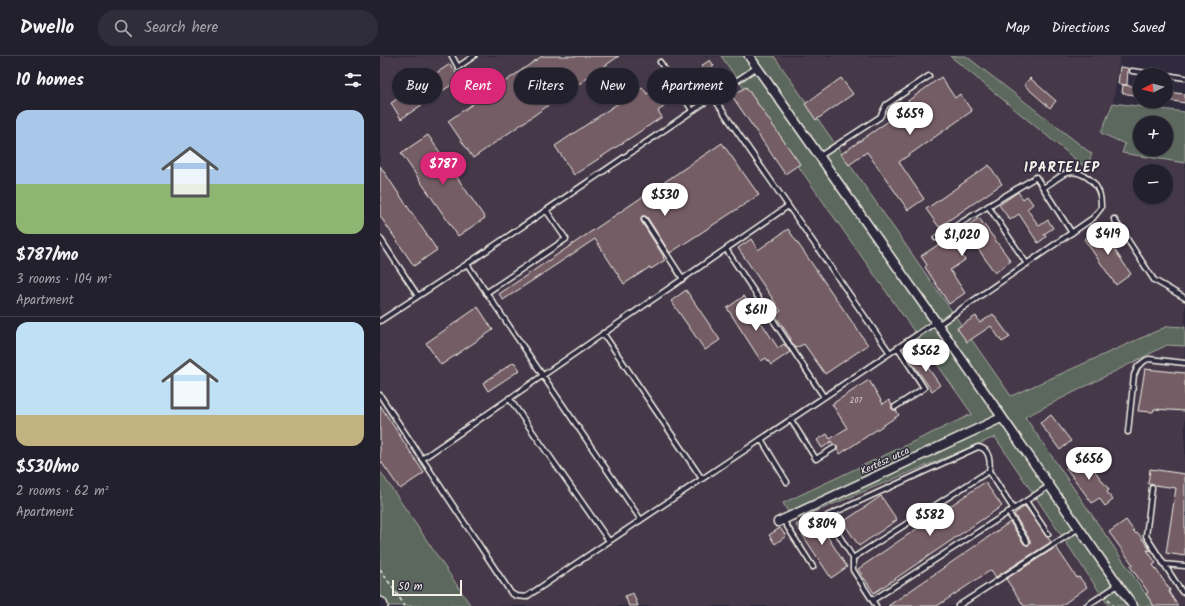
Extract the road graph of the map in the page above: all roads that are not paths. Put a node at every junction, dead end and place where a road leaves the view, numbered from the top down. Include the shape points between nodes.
1 (452, 56) edge
2 (474, 56) edge
3 (749, 56) edge
4 (660, 62) dead end
5 (757, 67) junction
6 (928, 76) dead end
7 (1173, 77) edge
8 (1185, 78) edge
9 (737, 81) edge
10 (702, 104) edge
11 (718, 104) edge
12 (692, 110) junction
13 (820, 156) junction
14 (1043, 188) junction
15 (788, 206) junction
16 (988, 206) junction
17 (546, 210) junction
18 (1114, 219) dead end
19 (644, 220) dead end
20 (1072, 233) junction
21 (380, 238) edge
22 (936, 238) dead end
23 (726, 249) junction
24 (467, 264) junction
25 (1027, 264) junction
26 (683, 279) junction
27 (486, 293) junction
28 (418, 296) junction
29 (1185, 298) edge
30 (380, 321) edge
31 (937, 324) junction
32 (603, 333) junction
33 (898, 348) junction
34 (890, 353) junction
35 (1185, 363) edge
36 (542, 375) junction
37 (380, 395) edge
38 (824, 397) junction
39 (509, 398) junction
40 (895, 407) dead end
41 (1001, 418) junction
42 (791, 420) junction
43 (1128, 432) dead end
44 (761, 439) junction
45 (834, 448) dead end
46 (422, 459) junction
47 (989, 471) junction
48 (702, 479) junction
49 (787, 482) dead end
50 (1049, 486) junction
51 (1152, 488) dead end
52 (1026, 501) junction
53 (1013, 508) junction
54 (1008, 512) junction
55 (640, 520) junction
56 (780, 521) joint
57 (1079, 528) junction
58 (1048, 534) dead end
59 (609, 541) junction
60 (1028, 542) dead end
61 (853, 558) junction
62 (1163, 564) junction
63 (1185, 566) edge
64 (813, 567) dead end
65 (1118, 585) junction
66 (1182, 592) dead end
67 (873, 600) junction
68 (1088, 605) edge
69 (876, 606) edge
70 (958, 606) edge
71 (1133, 606) edge

1 - 2 lane via 458,66
3 - 5 street
4 - 12 lane
5 - 9 lane
5 - 13 street
6 - 13 lane via 886,105 880,117
7 - 8 lane
10 - 12 lane
11 - 15 lane
12 - 17 lane
13 - 31 street
14 - 16 lane via 1036,177
14 - 20 lane
14 - 20 lane via 1064,174 1075,173 1090,179 1099,191 1101,208 1093,218
15 - 23 lane
15 - 34 lane
16 - 22 lane
16 - 25 lane
17 - 24 lane
17 - 27 lane via 566,239
18 - 29 lane via 1154,280
19 - 26 lane
20 - 25 lane
21 - 28 lane
23 - 26 lane
23 - 38 lane
24 - 27 lane
24 - 28 lane
25 - 31 lane
26 - 32 lane
27 - 36 lane
28 - 30 lane
31 - 33 lane
31 - 41 street
32 - 36 lane
32 - 48 lane
33 - 34 lane
33 - 40 lane via 924,388
34 - 38 lane
35 - 43 lane via 1155,359 1146,360 1138,366 1134,375
36 - 39 lane
36 - 55 lane
37 - 46 lane
38 - 42 lane
39 - 46 lane
39 - 59 lane
41 - 50 street
41 - 56 street, Kertész utca
42 - 44 lane
42 - 45 lane via 816,459
44 - 48 lane
44 - 49 lane
46 - 59 lane via 511,593 516,596 526,596
47 - 53 lane
47 - 61 lane
47 - 61 lane via 987,453 978,447 827,516
48 - 55 lane
50 - 52 lane
50 - 57 street
51 - 62 lane via 1146,536
52 - 53 lane
52 - 58 lane
53 - 54 lane
54 - 60 lane
54 - 67 lane
55 - 59 lane
56 - 64 lane
57 - 65 street
57 - 70 lane
61 - 67 lane via 853,570
62 - 63 lane
62 - 66 lane
65 - 68 lane
65 - 71 street
67 - 69 lane

